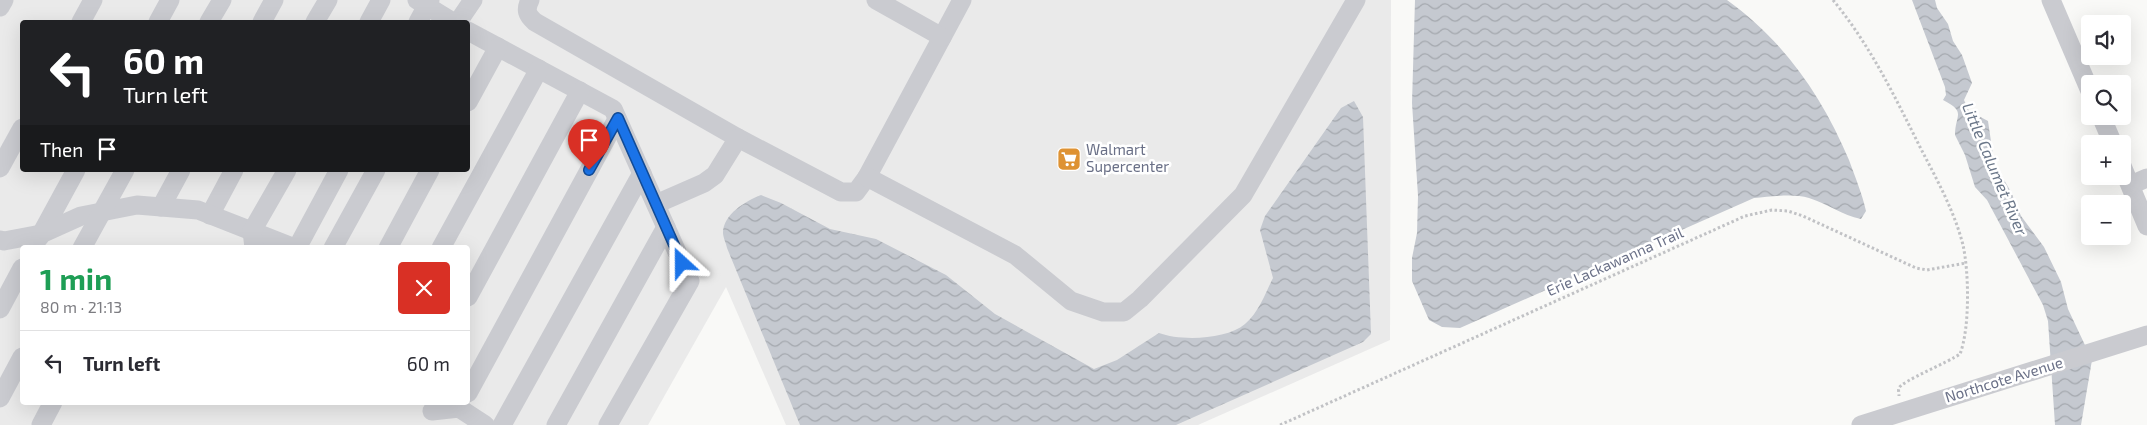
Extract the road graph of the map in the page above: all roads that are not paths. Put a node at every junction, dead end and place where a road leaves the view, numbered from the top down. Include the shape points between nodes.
1 (4, 0) edge
2 (93, 0) edge
3 (170, 0) edge
4 (222, 0) edge
5 (274, 0) edge
6 (328, 0) edge
7 (381, 0) edge
8 (473, 0) edge
9 (530, 0) edge
10 (876, 0) edge
11 (962, 0) edge
12 (1356, 0) edge
13 (2050, 0) edge
14 (425, 2) edge
15 (0, 7) edge
16 (82, 20) edge
17 (159, 20) edge
18 (210, 20) edge
19 (263, 20) edge
20 (317, 20) edge
21 (370, 20) edge
22 (419, 20) edge
23 (450, 20) edge
24 (459, 20) edge
25 (470, 32) edge
26 (942, 37) junction
27 (498, 47) junction
28 (539, 69) junction
29 (2083, 75) edge
30 (580, 91) junction
31 (470, 98) edge
32 (618, 118) junction
33 (20, 132) edge
34 (738, 138) junction
35 (0, 168) edge
36 (75, 172) edge
37 (124, 172) edge
38 (180, 172) edge
39 (233, 172) edge
40 (285, 172) edge
41 (338, 172) edge
42 (375, 172) edge
43 (429, 172) edge
44 (642, 173) junction
45 (867, 177) junction
46 (2139, 182) edge
47 (656, 204) junction
48 (161, 207) junction
49 (101, 213) junction
50 (210, 215) junction
51 (2147, 226) edge
52 (666, 227) junction
53 (253, 239) edge
54 (0, 240) edge
55 (38, 241) edge
56 (84, 245) edge
57 (282, 245) edge
58 (298, 245) edge
59 (335, 245) edge
60 (390, 245) edge
61 (443, 245) edge
62 (20, 272) edge
63 (470, 293) edge
64 (0, 309) edge
65 (2147, 335) edge
66 (20, 360) edge
67 (470, 388) edge
68 (0, 398) edge
69 (51, 405) edge
70 (453, 405) edge
71 (467, 405) edge
72 (1896, 412) edge
73 (432, 413) edge
74 (41, 425) edge
75 (485, 425) edge
76 (502, 425) edge
77 (556, 425) edge
78 (608, 425) edge
79 (1861, 425) edge

1 - 15 street
2 - 16 street
3 - 17 street
4 - 18 street
5 - 19 street
6 - 20 street
7 - 21 street
8 - 24 street
9 - 34 street via 526,7 528,16 535,22
10 - 26 street
11 - 26 street
12 - 45 street via 1243,195 1124,312 1102,312 1071,302 1015,255
13 - 29 street
14 - 22 street
14 - 23 street
25 - 27 street
26 - 45 street
27 - 28 street
27 - 31 street
28 - 30 street
28 - 61 street
30 - 32 street via 613,108
30 - 63 street
32 - 44 street
32 - 67 street
33 - 35 street
34 - 45 street via 840,192 856,192
34 - 47 street via 710,179
36 - 55 street
37 - 49 street
38 - 48 street
39 - 50 street
40 - 53 street
41 - 58 street
42 - 59 street
43 - 60 street
44 - 47 street
44 - 76 street
46 - 51 street
47 - 52 street
48 - 49 street via 137,205
48 - 50 street via 198,210
49 - 55 street via 81,216
49 - 56 street
50 - 53 street
52 - 77 street
52 - 78 street via 690,281
53 - 57 street
54 - 55 street
62 - 64 street
65 - 72 street, Northcote Avenue
66 - 68 street
69 - 74 street
70 - 73 street
71 - 75 street
72 - 79 street, Northcote Avenue

